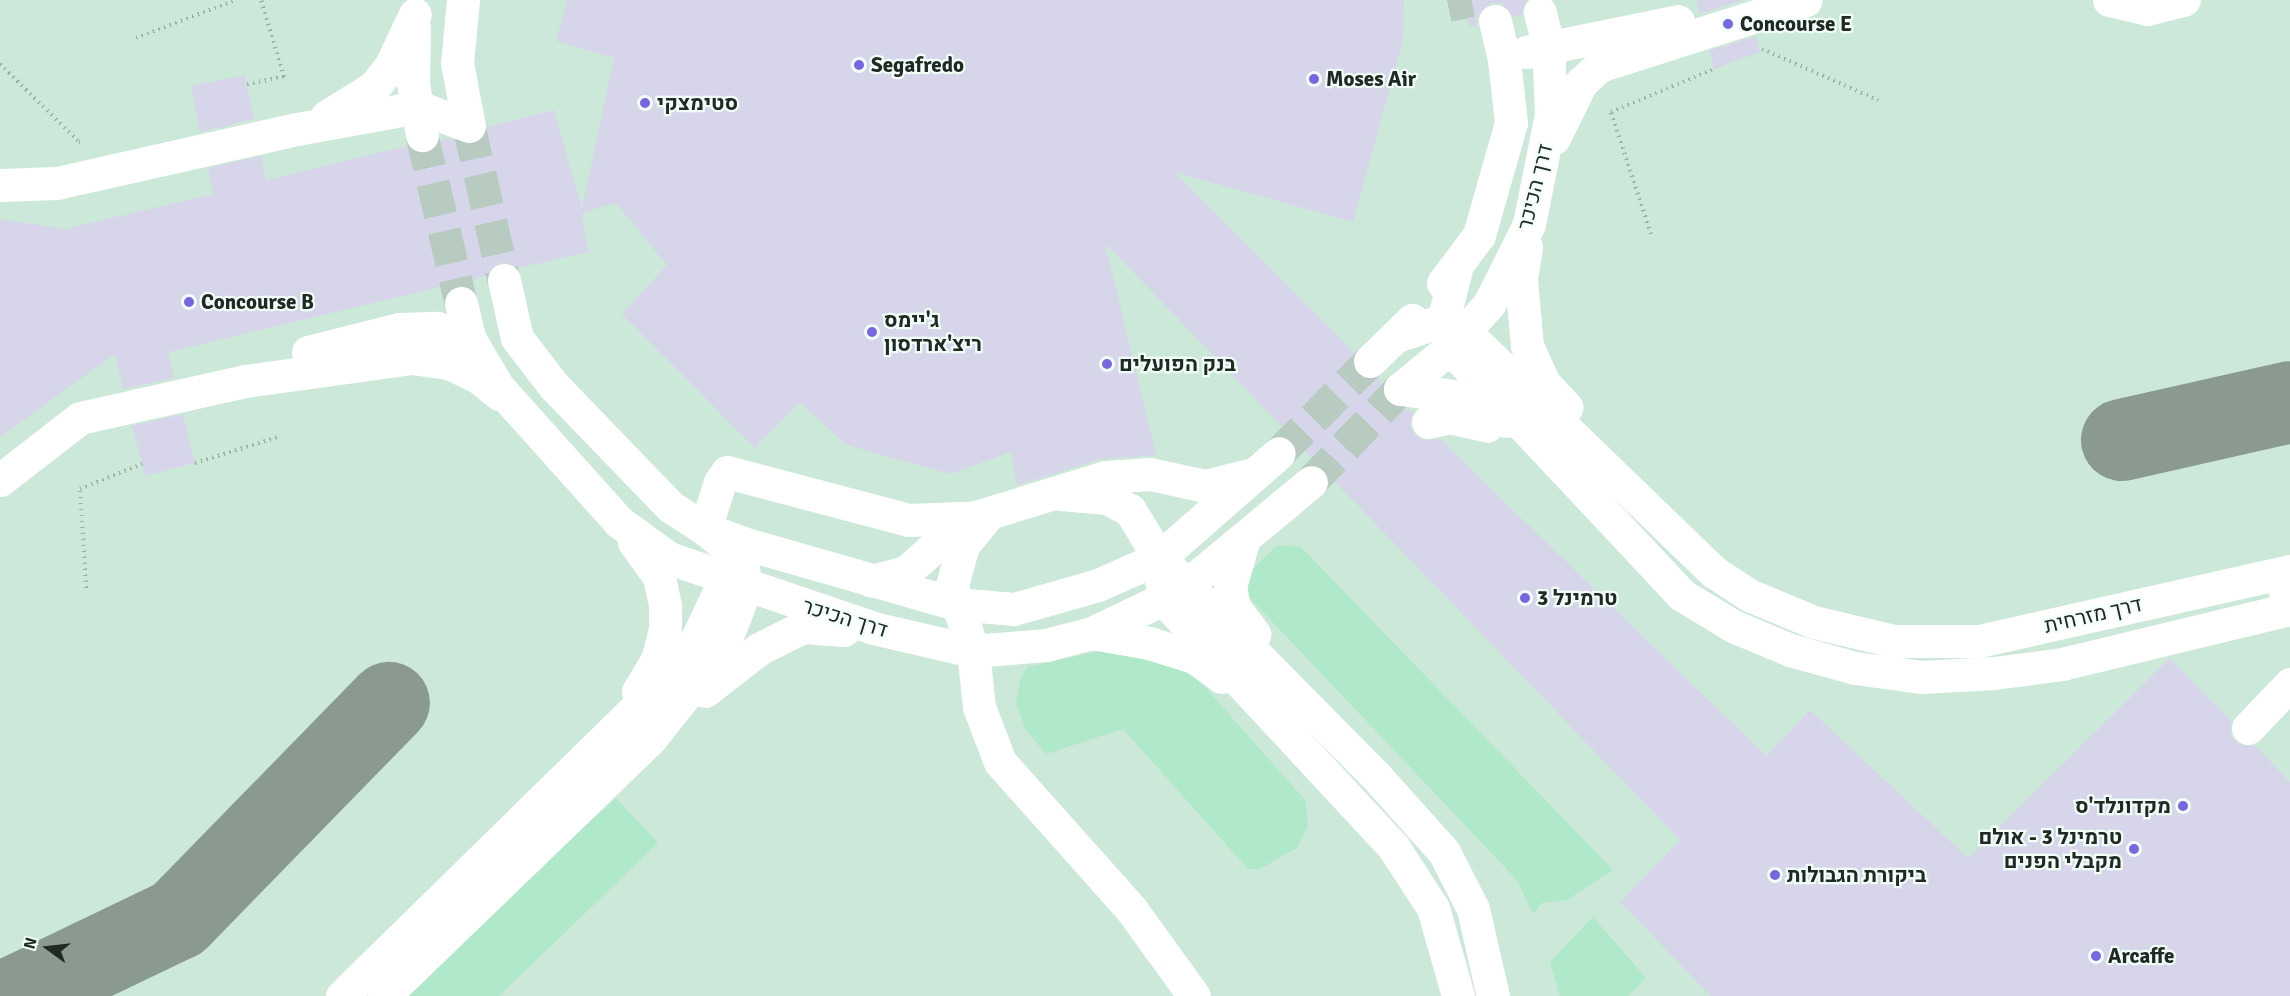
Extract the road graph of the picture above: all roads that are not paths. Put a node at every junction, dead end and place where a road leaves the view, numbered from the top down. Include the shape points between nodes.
1 (463, 0) edge
2 (1795, 0) edge
3 (1806, 0) edge
4 (2109, 0) edge
5 (2184, 0) edge
6 (417, 7) edge
7 (1540, 12) dead end
8 (1495, 21) dead end
9 (1548, 45) junction
10 (1504, 60) junction
11 (420, 121) junction
12 (297, 129) junction
13 (1541, 170) junction
14 (0, 185) edge
15 (1529, 224) junction
16 (1457, 265) junction
17 (504, 280) tunnel mouth
18 (461, 303) tunnel mouth
19 (1453, 333) junction
20 (1397, 336) junction
21 (1370, 360) tunnel mouth
22 (483, 362) junction
23 (246, 381) junction
24 (525, 417) junction
25 (1428, 422) dead end
26 (1280, 453) tunnel mouth
27 (1254, 472) junction
28 (1569, 478) junction
29 (0, 480) edge
30 (1311, 482) tunnel mouth
31 (1061, 494) junction
32 (986, 517) junction
33 (619, 522) junction
34 (705, 529) junction
35 (1244, 538) junction
36 (1160, 558) junction
37 (816, 565) junction
38 (1713, 572) junction
39 (2285, 573) edge
40 (738, 578) junction
41 (872, 581) junction
42 (1175, 592) junction
43 (956, 604) junction
44 (1014, 609) junction
45 (2290, 609) edge
46 (873, 628) junction
47 (1092, 633) junction
48 (973, 651) junction
49 (2290, 684) edge
50 (1269, 712) junction
51 (670, 717) junction
52 (2248, 728) dead end
53 (611, 734) junction
54 (1376, 776) junction
55 (342, 996) edge
56 (384, 996) edge
57 (1194, 996) edge
58 (1458, 996) edge
59 (1493, 996) edge

1 - 11 lane via 457,63 469,126
2 - 9 lane
3 - 13 lane via 1599,66 1581,83
4 - 5 lane via 2147,9
6 - 11 lane via 413,82
6 - 12 lane via 391,66 374,87 346,107
7 - 9 lane, דרך הכיכר
8 - 10 lane, דרך הכיכר
9 - 10 lane
9 - 13 lane, דרך הכיכר via 1551,114
10 - 16 lane, דרך הכיכר via 1510,123 1479,235
11 - 12 lane
12 - 14 lane via 57,183
13 - 15 lane, דרך הכיכר
15 - 19 lane, דרך הכיכר via 1489,304
15 - 38 lane via 1521,279 1522,319 1527,346 1544,382
16 - 19 lane
16 - 20 lane, דרך הכיכר
17 - 34 lane, דרך הכיכר via 517,338 554,386 671,507
18 - 22 lane, דרך הכיכר via 469,338
19 - 20 lane
19 - 28 lane
19 - 28 lane, דרך הכיכר via 1400,389 1462,397 1506,420
19 - 38 lane
20 - 21 lane, דרך הכיכר
22 - 23 lane via 456,336 437,328 399,329 292,356
22 - 24 lane, דרך הכיכר via 498,387
23 - 24 lane via 412,358 449,363 480,378
23 - 29 lane via 80,418
24 - 33 lane, דרך הכיכר
25 - 28 lane via 1449,417 1478,420 1527,447
26 - 27 lane, דרך הכיכר
27 - 31 lane via 1204,486 1150,474 1106,477
27 - 36 lane, דרך הכיכר
28 - 45 lane via 1682,595 1742,630 1790,650 1855,668 1922,677 2005,672 2062,664
30 - 35 lane, דרך הכיכר
31 - 32 lane
31 - 36 lane via 1107,498 1130,510
32 - 34 lane via 909,520 727,472
32 - 41 lane via 952,527 925,558 906,572
32 - 43 lane via 963,545 955,564 952,586
33 - 40 lane, דרך הכיכר via 669,558
33 - 53 lane via 658,577 665,629 658,658
34 - 37 lane, דרך הכיכר
34 - 40 lane via 735,554
35 - 42 lane, דרך הכיכר
35 - 54 lane via 1231,579 1234,607 1350,738
36 - 42 lane
36 - 44 lane, דרך הכיכר via 1098,585
37 - 40 lane via 770,558
37 - 41 lane, דרך הכיכר
38 - 39 lane, דרך מזרחית via 1749,595 1814,622 1894,642 1979,641
39 - 45 lane
40 - 46 lane, דרך הכיכר
40 - 51 lane via 722,649
40 - 53 lane via 688,657
41 - 43 lane, דרך הכיכר
42 - 47 lane, דרך הכיכר
42 - 50 lane
42 - 54 lane
43 - 44 lane, דרך הכיכר
43 - 48 lane
44 - 48 lane via 983,635
46 - 48 lane, דרך הכיכר
46 - 51 lane via 803,627 759,649
47 - 48 lane, דרך הכיכר via 1046,645
47 - 50 lane via 1149,643 1194,657
48 - 57 lane via 979,708 1000,762 1131,909
49 - 52 lane
50 - 58 lane via 1394,848 1433,908
51 - 56 lane
53 - 55 lane
54 - 59 lane via 1444,852 1473,909

